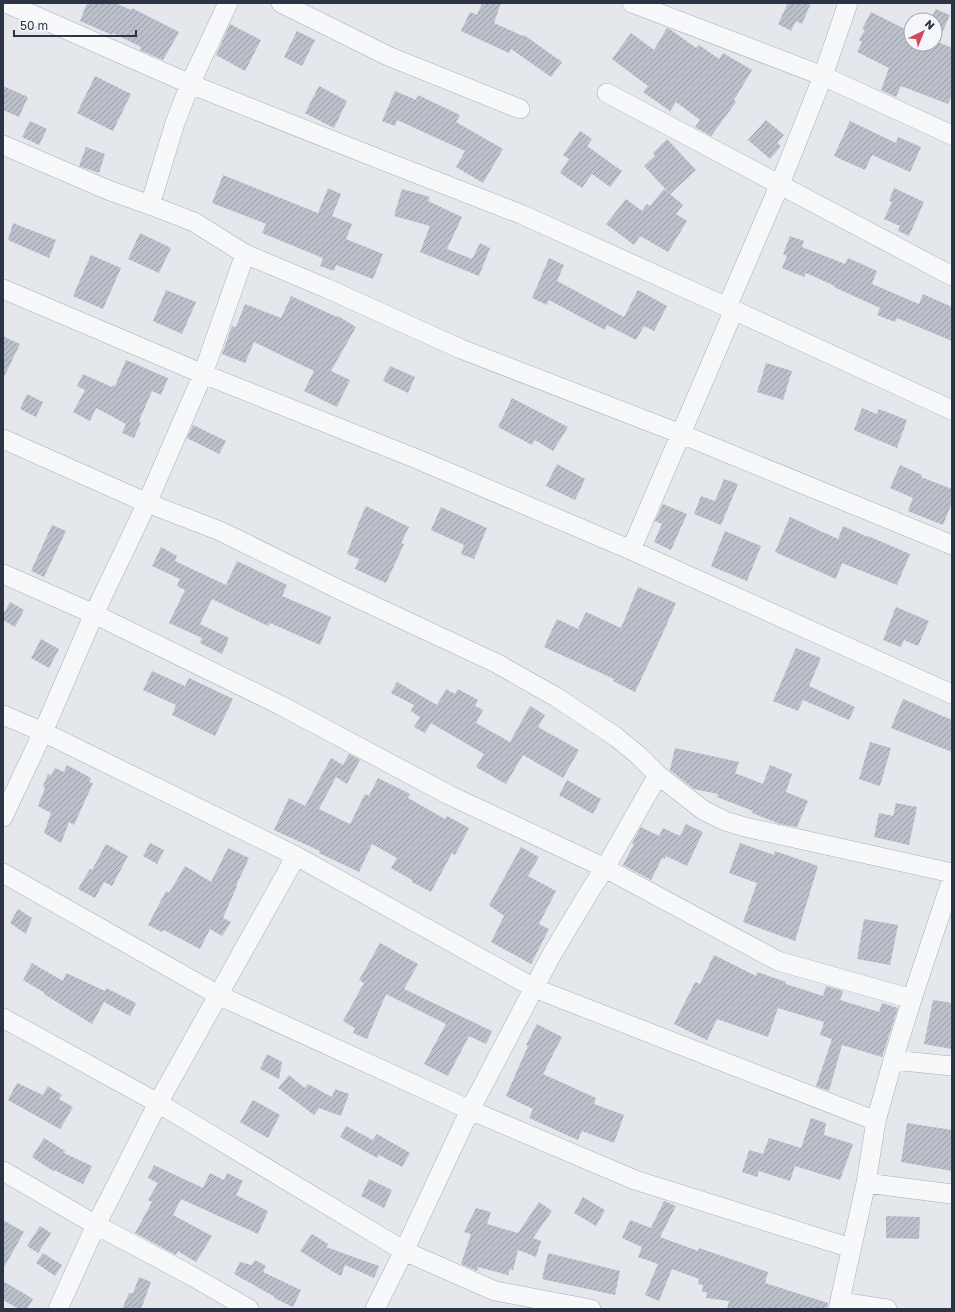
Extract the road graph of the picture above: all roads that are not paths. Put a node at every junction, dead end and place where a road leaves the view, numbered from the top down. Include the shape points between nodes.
1 (6, 3) edge
2 (228, 3) edge
3 (281, 3) edge
4 (632, 3) edge
5 (848, 3) edge
6 (823, 76) junction
7 (190, 84) junction
8 (607, 93) dead end
9 (520, 109) dead end
10 (952, 135) edge
11 (3, 145) edge
12 (780, 184) junction
13 (150, 205) junction
14 (246, 254) junction
15 (952, 276) edge
16 (3, 289) edge
17 (730, 309) junction
18 (203, 374) junction
19 (952, 410) edge
20 (681, 434) junction
21 (3, 439) edge
22 (147, 503) junction
23 (952, 545) edge
24 (631, 550) junction
25 (3, 574) edge
26 (94, 614) junction
27 (952, 694) edge
28 (3, 715) edge
29 (43, 732) junction
30 (658, 775) junction
31 (3, 817) edge
32 (296, 856) junction
33 (605, 868) junction
34 (3, 873) edge
35 (952, 873) edge
36 (952, 879) edge
37 (945, 924) edge
38 (534, 988) junction
39 (218, 995) junction
40 (912, 999) junction
41 (3, 1018) edge
42 (894, 1060) junction
43 (952, 1066) edge
44 (158, 1103) junction
45 (470, 1110) junction
46 (876, 1121) junction
47 (3, 1171) edge
48 (866, 1183) junction
49 (952, 1194) edge
50 (96, 1225) junction
51 (851, 1248) junction
52 (404, 1251) junction
53 (839, 1305) edge
54 (58, 1309) edge
55 (249, 1309) edge
56 (375, 1309) edge
57 (591, 1309) edge
58 (887, 1309) edge

1 - 7 street
2 - 7 street
3 - 9 street via 388,56
4 - 6 street
5 - 6 street
6 - 10 street
6 - 12 street
7 - 13 street via 174,123
7 - 17 street via 524,215
8 - 12 street
11 - 13 street
12 - 15 street
12 - 17 street
13 - 14 street via 194,222
14 - 18 street
14 - 20 street via 461,349
16 - 18 street
17 - 19 street
17 - 20 street
18 - 22 street
18 - 24 street via 417,459
20 - 23 street
20 - 24 street
21 - 22 street
22 - 26 street
22 - 30 street via 220,531 496,663 556,697 616,738
24 - 27 street
25 - 26 street
26 - 29 street
26 - 33 street via 280,705 449,794
28 - 29 street
29 - 31 street
29 - 32 street
30 - 33 street
30 - 35 street via 703,810 725,821
32 - 38 street
32 - 39 street
33 - 38 street
33 - 40 street via 778,961
34 - 39 street
36 - 37 street
37 - 40 street
38 - 45 street
38 - 46 street
39 - 44 street
39 - 45 street
40 - 42 street
41 - 44 street
42 - 43 street
42 - 46 street
44 - 50 street
44 - 52 street
45 - 51 street via 635,1180
45 - 52 street
46 - 48 street
47 - 50 street
48 - 49 street
48 - 51 street
50 - 54 street
50 - 55 street
51 - 53 street
52 - 56 street
52 - 57 street via 495,1291
53 - 58 street

